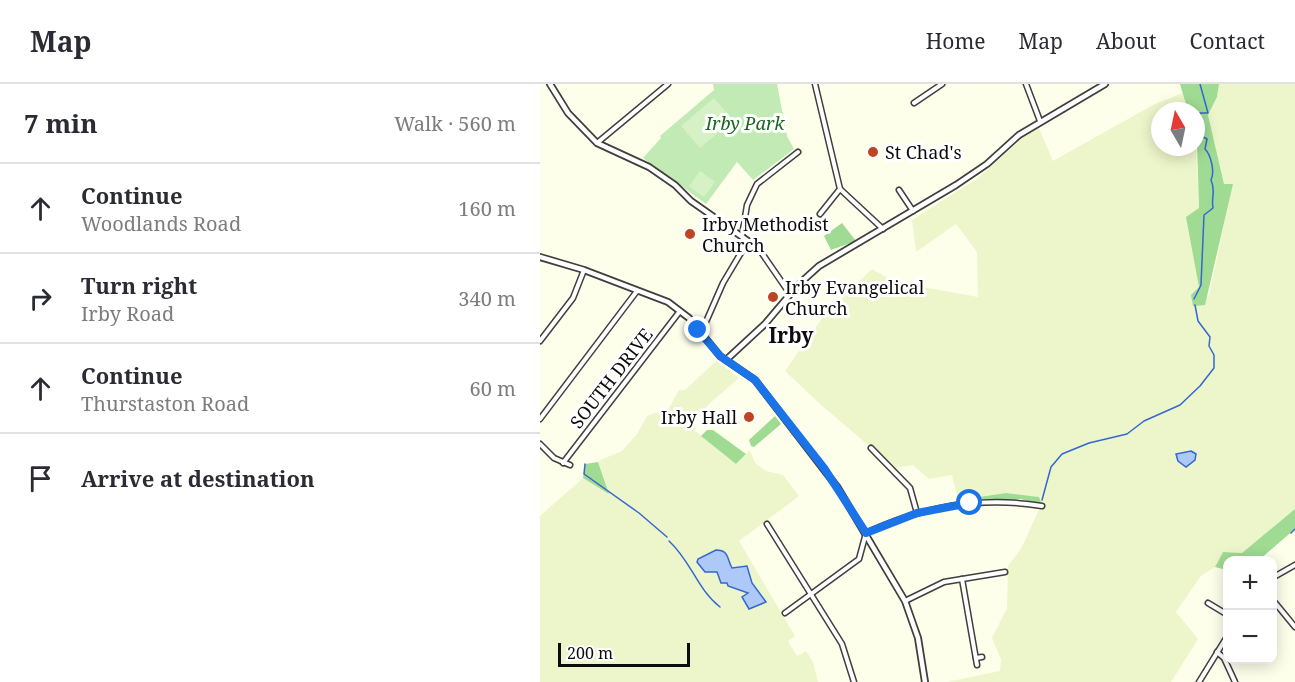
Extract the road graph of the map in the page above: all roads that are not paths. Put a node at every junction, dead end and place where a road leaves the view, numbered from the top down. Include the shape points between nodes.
1 (550, 84) edge
2 (668, 84) edge
3 (815, 84) edge
4 (942, 84) edge
5 (1026, 84) edge
6 (1105, 84) edge
7 (914, 103) dead end
8 (1040, 121) junction
9 (597, 143) junction
10 (798, 152) dead end
11 (840, 189) junction
12 (899, 190) dead end
13 (914, 212) junction
14 (819, 214) dead end
15 (884, 230) junction
16 (742, 236) junction
17 (748, 241) junction
18 (540, 257) edge
19 (584, 270) junction
20 (637, 291) junction
21 (791, 295) junction
22 (681, 310) junction
23 (698, 330) junction
24 (540, 341) edge
25 (726, 360) junction
26 (540, 419) edge
27 (540, 444) edge
28 (871, 448) dead end
29 (563, 463) junction
30 (570, 465) dead end
31 (1042, 506) dead end
32 (917, 513) junction
33 (767, 524) dead end
34 (866, 533) junction
35 (1295, 566) edge
36 (1005, 572) dead end
37 (1277, 575) edge
38 (962, 579) junction
39 (810, 595) junction
40 (905, 601) junction
41 (1208, 603) dead end
42 (1277, 603) edge
43 (1223, 612) edge
44 (785, 613) dead end
45 (1293, 620) edge
46 (1295, 627) edge
47 (1223, 642) edge
48 (1217, 652) junction
49 (982, 657) dead end
50 (976, 658) junction
51 (977, 665) dead end
52 (854, 682) edge
53 (925, 682) edge
54 (1199, 682) edge
55 (1235, 682) edge

1 - 9 street via 568,113
2 - 9 street
3 - 11 street
4 - 7 street
5 - 8 street
6 - 8 street
8 - 13 street via 987,164
9 - 16 street via 649,167
10 - 16 street via 757,184 747,205
11 - 14 street
11 - 15 street
12 - 13 street
13 - 15 street
15 - 21 street via 819,266
16 - 17 street
17 - 21 street via 759,249
17 - 23 street via 705,324
18 - 19 street
19 - 20 street
19 - 24 street via 573,298
20 - 22 street
20 - 26 street
21 - 25 street
22 - 23 street
22 - 29 street, SOUTH DRIVE
23 - 25 street
25 - 34 street via 755,380 824,468
27 - 29 street
28 - 32 street via 910,488
29 - 30 street
31 - 32 street via 982,501
32 - 34 street
33 - 39 street
34 - 39 street via 859,559
34 - 40 street
35 - 37 street
36 - 38 street
38 - 40 street via 944,582
38 - 50 street
39 - 44 street
39 - 52 street via 842,644
40 - 53 street via 918,638
41 - 43 street
42 - 45 street
45 - 46 street
47 - 48 street
48 - 54 street
48 - 55 street
49 - 50 street
50 - 51 street

